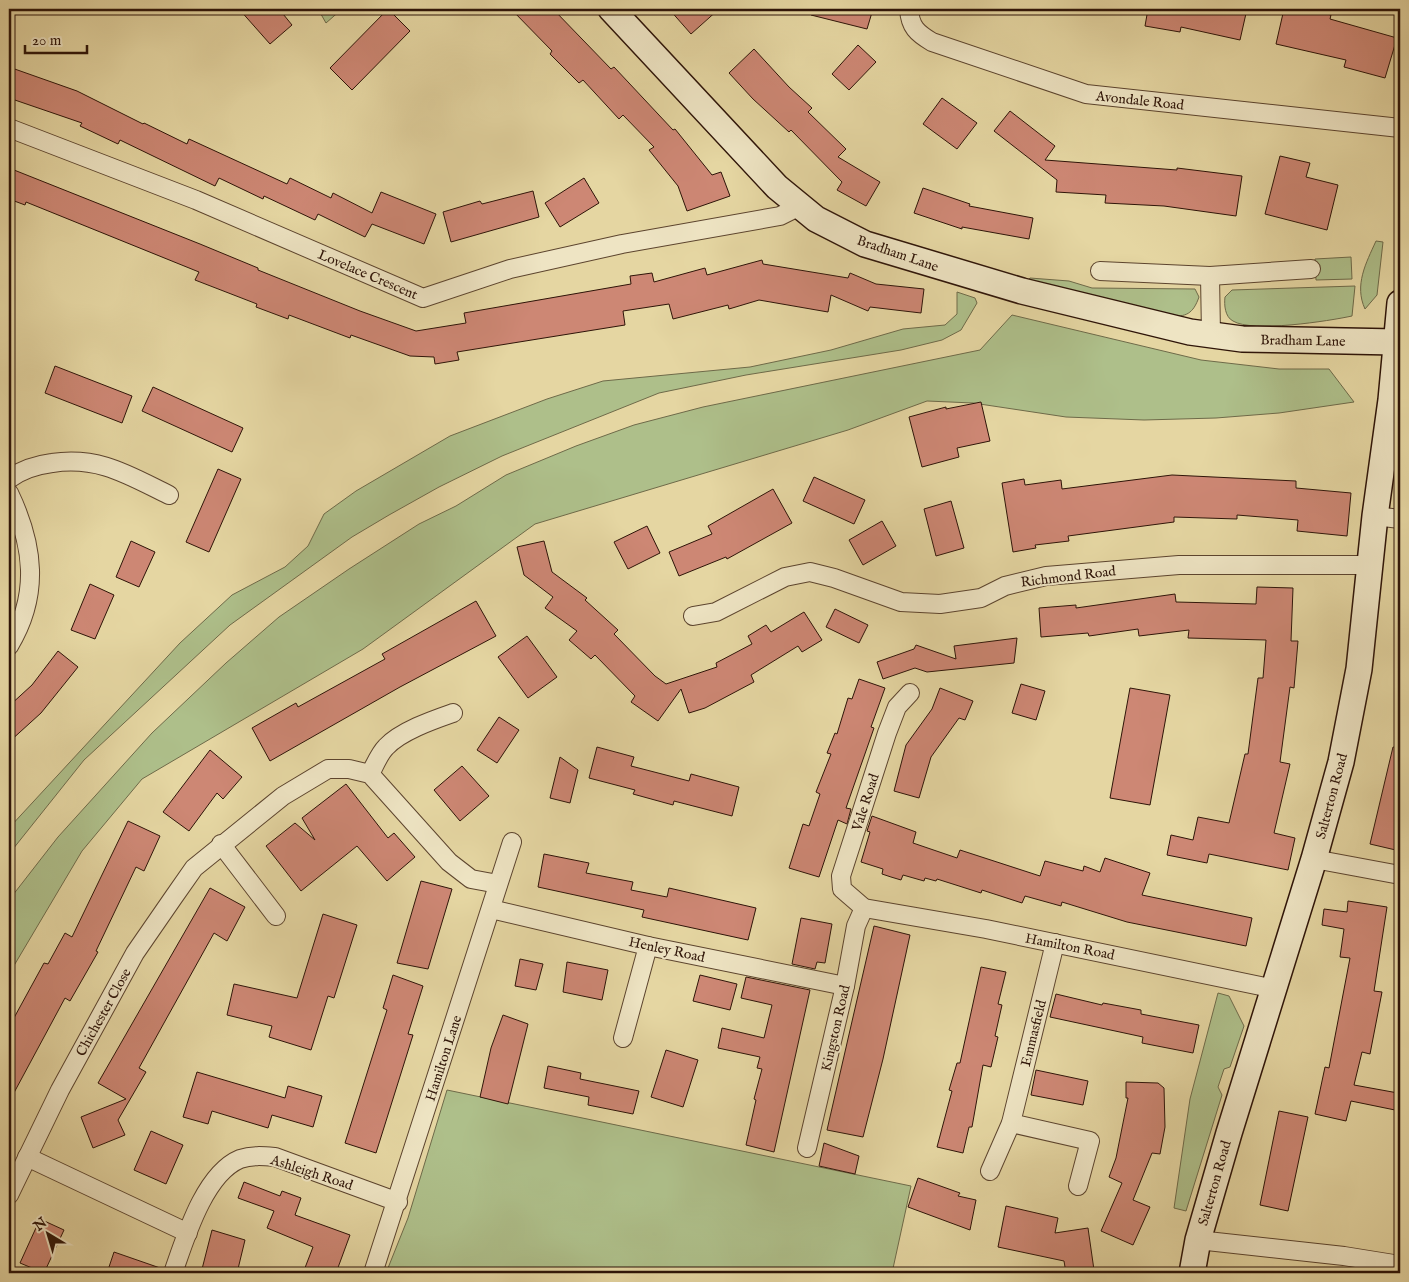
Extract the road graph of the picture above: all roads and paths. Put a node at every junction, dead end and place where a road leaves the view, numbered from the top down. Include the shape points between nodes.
1 (610, 9) edge
2 (909, 9) edge
3 (9, 128) edge
4 (1400, 128) edge
5 (798, 206) junction
6 (1311, 269) dead end
7 (1100, 272) dead end
8 (1210, 276) junction
9 (1400, 304) edge
10 (1211, 334) junction
11 (1396, 342) junction
12 (9, 479) edge
13 (9, 493) edge
14 (170, 495) dead end
15 (1375, 516) junction
16 (1400, 519) edge
17 (1372, 565) junction
18 (693, 616) dead end
19 (9, 646) edge
20 (910, 694) dead end
21 (453, 714) dead end
22 (370, 774) junction
23 (512, 842) dead end
24 (221, 844) junction
25 (1314, 859) junction
26 (1400, 875) edge
27 (498, 884) junction
28 (864, 908) junction
29 (490, 909) junction
30 (276, 916) dead end
31 (1055, 943) junction
32 (648, 946) junction
33 (845, 986) junction
34 (1275, 989) junction
35 (623, 1038) dead end
36 (1011, 1123) junction
37 (807, 1148) dead end
38 (27, 1157) junction
39 (990, 1171) dead end
40 (1078, 1186) dead end
41 (9, 1195) edge
42 (398, 1202) junction
43 (188, 1233) junction
44 (1198, 1240) junction
45 (1400, 1265) edge
46 (173, 1273) edge
47 (373, 1273) edge
48 (1192, 1273) edge

1 - 5 main road, Bradham Lane via 776,187
2 - 4 street, Avondale Road via 914,29 932,42 1086,94
3 - 5 street, Lovelace Crescent via 196,200 423,298 510,269 622,244 780,216
5 - 10 main road, Bradham Lane via 865,244 931,265 1022,292 1190,332
6 - 8 street
7 - 8 street
8 - 10 street
9 - 11 main road, Salterton Road
10 - 11 main road, Bradham Lane via 1242,339
11 - 15 main road, Salterton Road
12 - 14 street via 19,471 80,460 112,467
13 - 19 street via 28,542 30,577 24,616
15 - 16 street
15 - 17 main road, Salterton Road
17 - 18 street, Richmond Road via 1179,565 1046,576 1020,581 981,598 940,604 901,602 810,572 785,577 716,612
17 - 25 main road, Salterton Road via 1359,669 1343,752
20 - 28 street, Vale Road via 897,707 887,733 842,876 842,888
21 - 22 street via 431,721 394,741 383,751
22 - 24 street, Chichester Close via 328,769 283,796
22 - 27 street via 449,862 471,879
23 - 27 street, Hamilton Lane
24 - 30 street
24 - 38 street, Chichester Close via 194,868 135,953
25 - 26 street
25 - 34 main road, Salterton Road
27 - 29 street, Hamilton Lane
28 - 31 street, Hamilton Road
28 - 33 street, Kingston Road via 856,926
29 - 32 street, Henley Road
29 - 42 street, Hamilton Lane
31 - 34 street, Hamilton Road
31 - 36 street, Emmasfield
32 - 33 street, Henley Road
32 - 35 street
33 - 37 street, Kingston Road
34 - 44 main road, Salterton Road
36 - 39 street, Emmasfield
36 - 40 street via 1090,1141
38 - 41 street, Chichester Close
38 - 43 street
42 - 43 street, Ashleigh Road via 275,1157 254,1156 225,1168 214,1179
42 - 47 street, Hamilton Lane
43 - 46 street, Ashleigh Road
44 - 45 street
44 - 48 main road, Salterton Road

